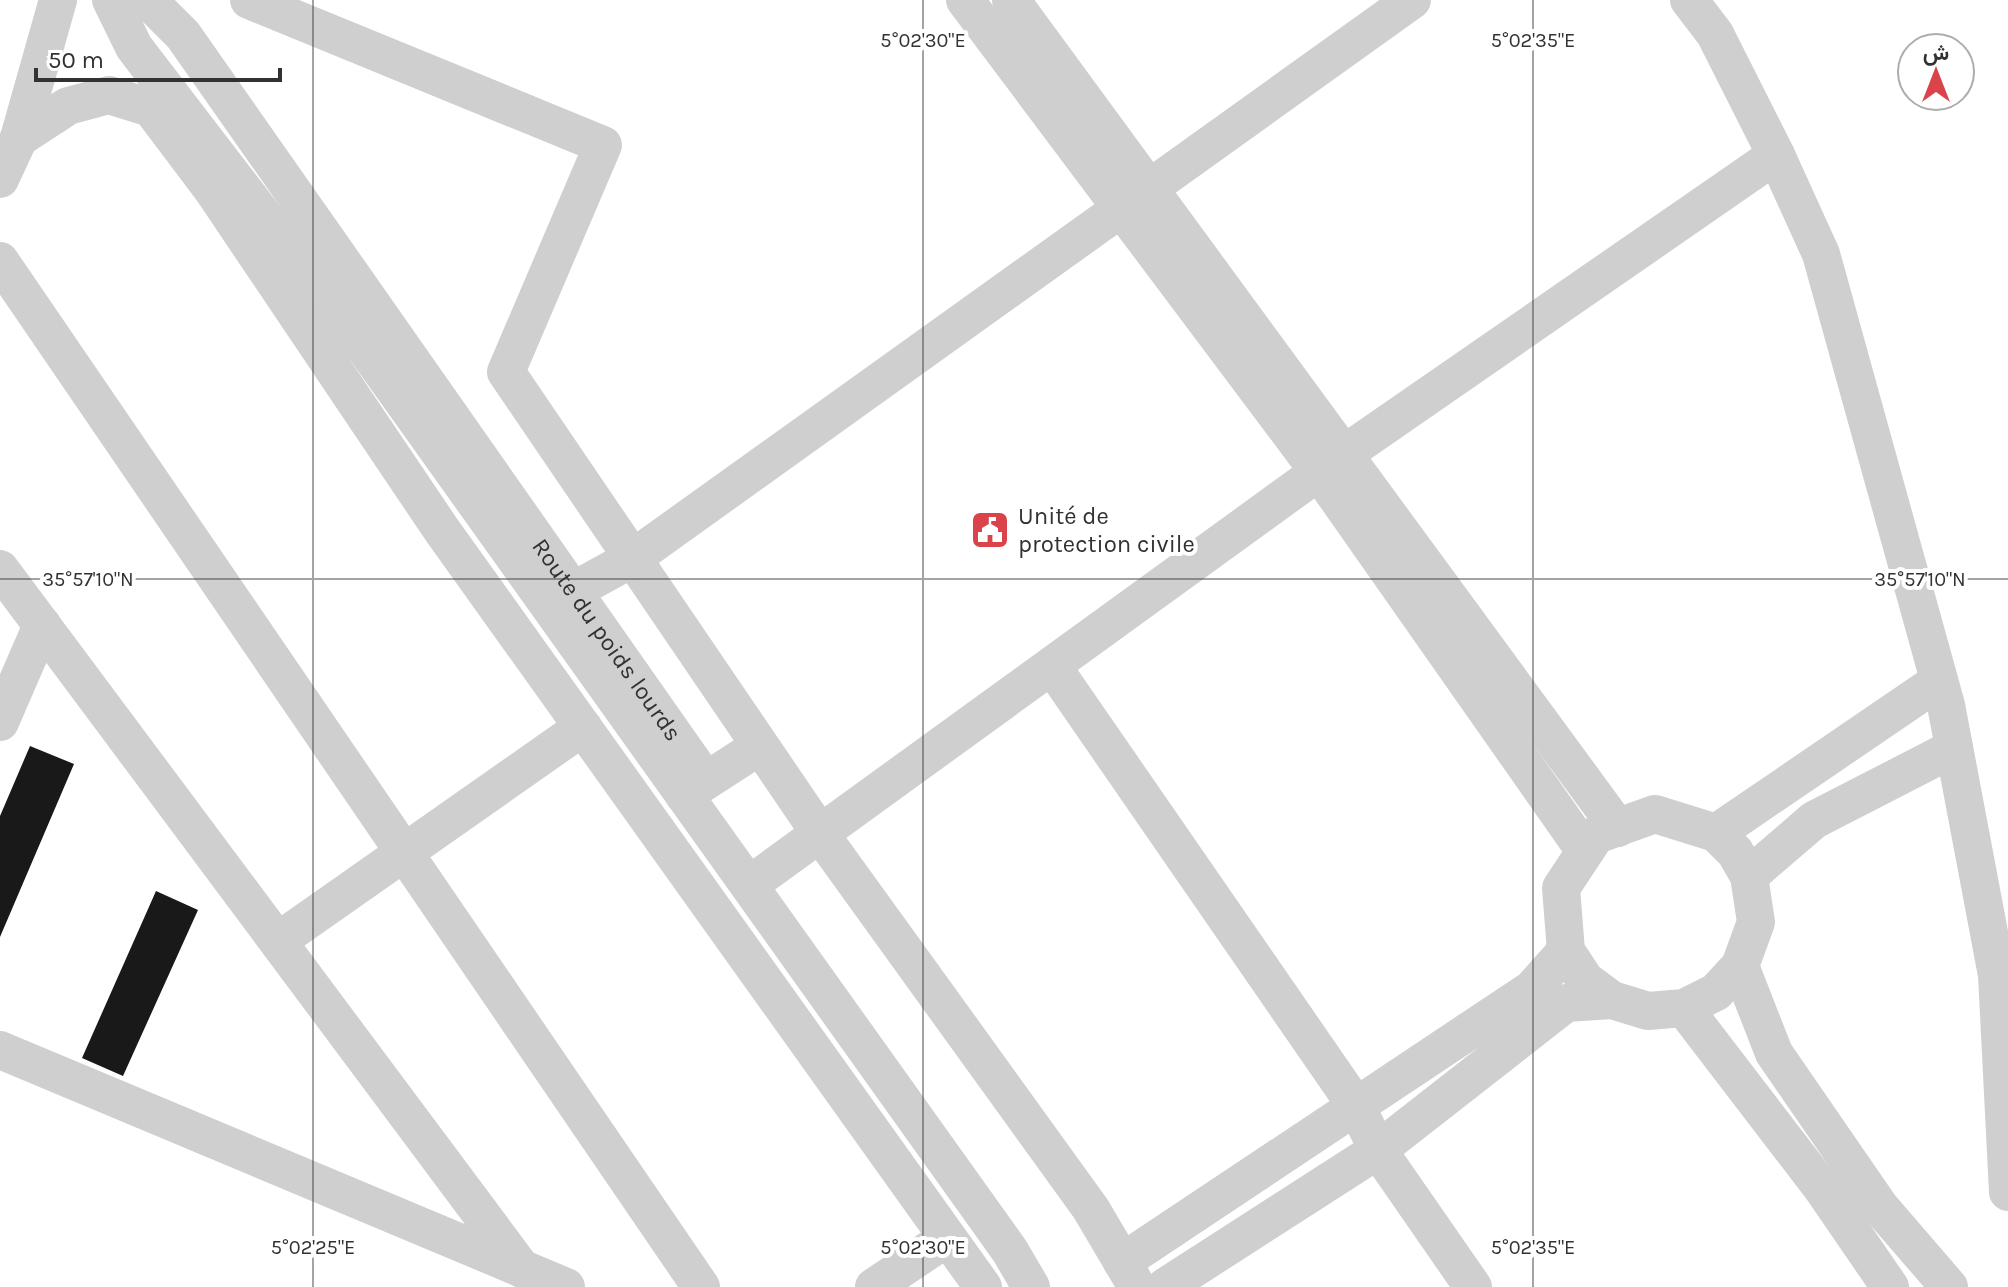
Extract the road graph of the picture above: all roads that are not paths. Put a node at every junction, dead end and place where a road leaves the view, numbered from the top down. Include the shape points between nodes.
1 (58, 0) edge
2 (111, 0) edge
3 (148, 0) edge
4 (249, 0) edge
5 (965, 0) edge
6 (1011, 0) edge
7 (1412, 0) edge
8 (1689, 0) edge
9 (151, 108) junction
10 (19, 138) junction
11 (204, 139) junction
12 (1776, 155) junction
13 (0, 179) edge
14 (1150, 188) junction
15 (1119, 209) junction
16 (0, 261) edge
17 (1331, 463) junction
18 (633, 558) junction
19 (0, 569) edge
20 (563, 601) junction
21 (42, 625) junction
22 (1052, 666) junction
23 (1939, 681) junction
24 (0, 722) edge
25 (583, 727) junction
26 (760, 746) junction
27 (1954, 748) junction
28 (695, 788) junction
29 (1618, 828) junction
30 (1716, 833) junction
31 (821, 835) junction
32 (1585, 851) junction
33 (405, 854) junction
34 (1749, 876) junction
35 (760, 878) junction
36 (278, 941) junction
37 (1566, 951) junction
38 (1740, 966) junction
39 (1612, 1000) junction
40 (1684, 1008) junction
41 (0, 1050) edge
42 (1356, 1106) junction
43 (1378, 1150) junction
44 (2008, 1192) edge
45 (947, 1238) junction
46 (522, 1269) junction
47 (1130, 1275) edge
48 (566, 1287) edge
49 (701, 1287) edge
50 (874, 1287) edge
51 (983, 1287) edge
52 (1031, 1287) edge
53 (1055, 1287) edge
54 (1165, 1287) edge
55 (1473, 1287) edge
56 (1890, 1287) edge
57 (1949, 1287) edge

1 - 10 street
2 - 11 street via 134,47
3 - 20 street, Route du poids lourds via 183,35
4 - 18 street via 603,145 506,372
5 - 15 street
6 - 14 street
7 - 14 street
8 - 12 street via 1715,34
9 - 10 street via 109,95 68,106
9 - 11 street
9 - 25 street
10 - 13 street
11 - 20 street
12 - 17 street
12 - 23 street via 1821,254
14 - 15 street
14 - 17 street
15 - 17 street
15 - 18 street
16 - 33 street
17 - 22 street
17 - 29 street
17 - 32 street
18 - 20 street
18 - 26 street
19 - 21 street
20 - 28 street
21 - 24 street
21 - 36 street
22 - 31 street
22 - 42 street
23 - 27 street
23 - 30 street
25 - 33 street
25 - 45 street
26 - 28 street
26 - 31 street
27 - 34 street via 1814,820
27 - 44 street via 1997,975
28 - 35 street
29 - 30 street via 1655,814
29 - 32 street via 1596,835
30 - 34 street
31 - 35 street
31 - 47 street via 1091,1209
32 - 37 street via 1561,888
33 - 36 street
33 - 49 street
34 - 38 street via 1756,922
35 - 52 street
35 - 53 street via 1043,1261
36 - 46 street
37 - 39 street via 1585,980
37 - 42 street via 1532,989
38 - 40 street via 1716,992
38 - 57 street via 1774,1053 1880,1207
39 - 40 street via 1648,1011
39 - 43 street via 1566,1003
40 - 56 street via 1822,1188
41 - 46 street
42 - 43 street
42 - 47 street
43 - 54 street
43 - 55 street
45 - 50 street
45 - 51 street
46 - 48 street

